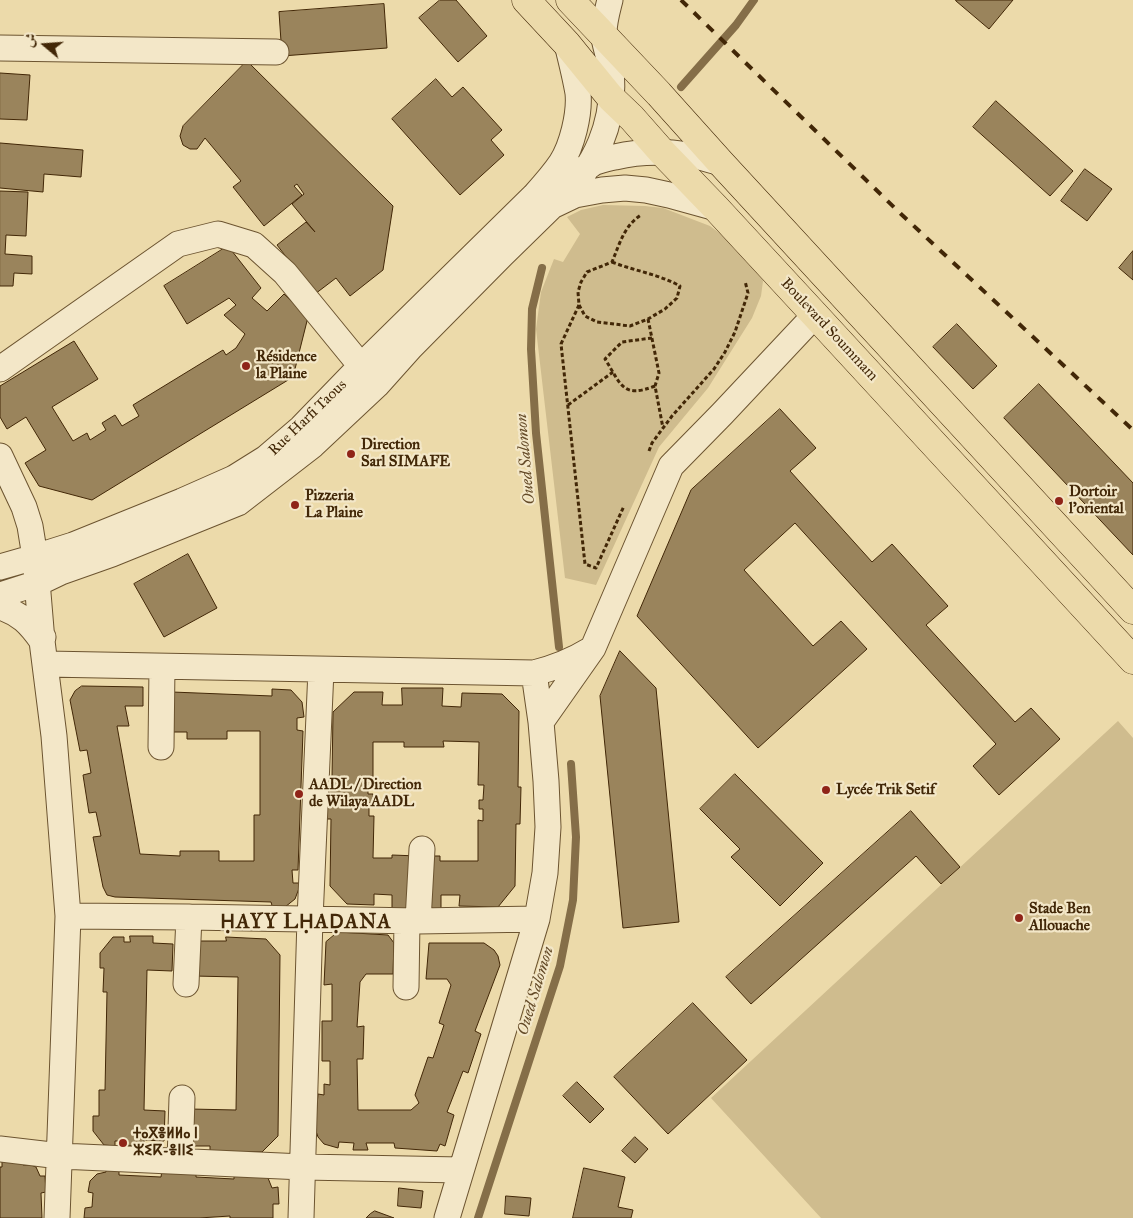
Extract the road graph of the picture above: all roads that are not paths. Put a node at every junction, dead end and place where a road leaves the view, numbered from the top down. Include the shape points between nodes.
1 (610, 0) edge
2 (532, 2) edge
3 (575, 2) edge
4 (559, 36) junction
5 (604, 36) junction
6 (0, 48) edge
7 (276, 52) dead end
8 (611, 98) junction
9 (662, 152) junction
10 (721, 163) junction
11 (587, 168) junction
12 (543, 201) junction
13 (716, 208) junction
14 (816, 315) junction
15 (360, 366) junction
16 (0, 369) edge
17 (0, 456) edge
18 (35, 557) junction
19 (0, 567) edge
20 (73, 568) junction
21 (38, 584) junction
22 (0, 596) edge
23 (0, 607) edge
24 (1133, 610) edge
25 (593, 648) junction
26 (44, 653) junction
27 (1133, 660) edge
28 (162, 667) junction
29 (321, 670) junction
30 (534, 673) junction
31 (541, 722) junction
32 (161, 747) dead end
33 (422, 849) dead end
34 (68, 916) junction
35 (189, 917) junction
36 (310, 919) junction
37 (537, 920) junction
38 (413, 921) junction
39 (186, 984) dead end
40 (406, 987) dead end
41 (182, 1098) dead end
42 (0, 1149) edge
43 (60, 1156) junction
44 (180, 1161) junction
45 (303, 1167) junction
46 (461, 1170) junction
47 (57, 1218) edge
48 (300, 1218) edge
49 (447, 1218) edge

1 - 5 street, Rue Harfi Taous
2 - 4 main road, Boulevard Soummam
3 - 4 street
3 - 5 main road
4 - 8 main road, Boulevard Soummam
4 - 12 street, Rue Harfi Taous via 578,95 577,117 562,162 545,184
5 - 8 street, Rue Harfi Taous via 611,73
5 - 10 main road
6 - 7 street
8 - 9 main road, Boulevard Soummam
8 - 11 street, Rue Harfi Taous via 606,127
9 - 10 street, Rue Harfi Taous
9 - 11 street, Rue Harfi Taous via 616,156
9 - 13 main road, Boulevard Soummam
10 - 24 main road
11 - 12 street, Rue Harfi Taous via 565,194
12 - 13 street, Rue Harfi Taous via 625,188 670,195
12 - 15 street, Rue Harfi Taous
12 - 20 street, Rue Harfi Taous via 502,255 377,385 314,445 238,503
13 - 14 main road, Boulevard Soummam
14 - 25 street via 671,466
14 - 27 main road, Boulevard Soummam
15 - 16 street via 285,273 254,246 218,234 178,244
15 - 18 street, Rue Harfi Taous via 301,428 266,458 234,478 73,545
17 - 18 street via 24,507
18 - 19 street, Rue Harfi Taous
18 - 21 street
20 - 21 street, Rue Harfi Taous
20 - 26 street via 52,602
21 - 22 street, Rue Harfi Taous
21 - 26 street
23 - 26 street via 16,614 32,627
25 - 30 street via 571,661
25 - 31 street
26 - 28 street
26 - 34 street
28 - 29 street
28 - 32 street
29 - 30 street
29 - 36 street
30 - 31 street
31 - 37 street via 548,827
33 - 38 street
34 - 35 street
34 - 43 street
35 - 36 street
35 - 39 street
36 - 38 street
36 - 45 street
37 - 38 street
37 - 46 street
38 - 40 street
41 - 44 street
42 - 43 street
43 - 44 street
43 - 47 street
44 - 45 street
45 - 46 street
45 - 48 street
46 - 49 street

